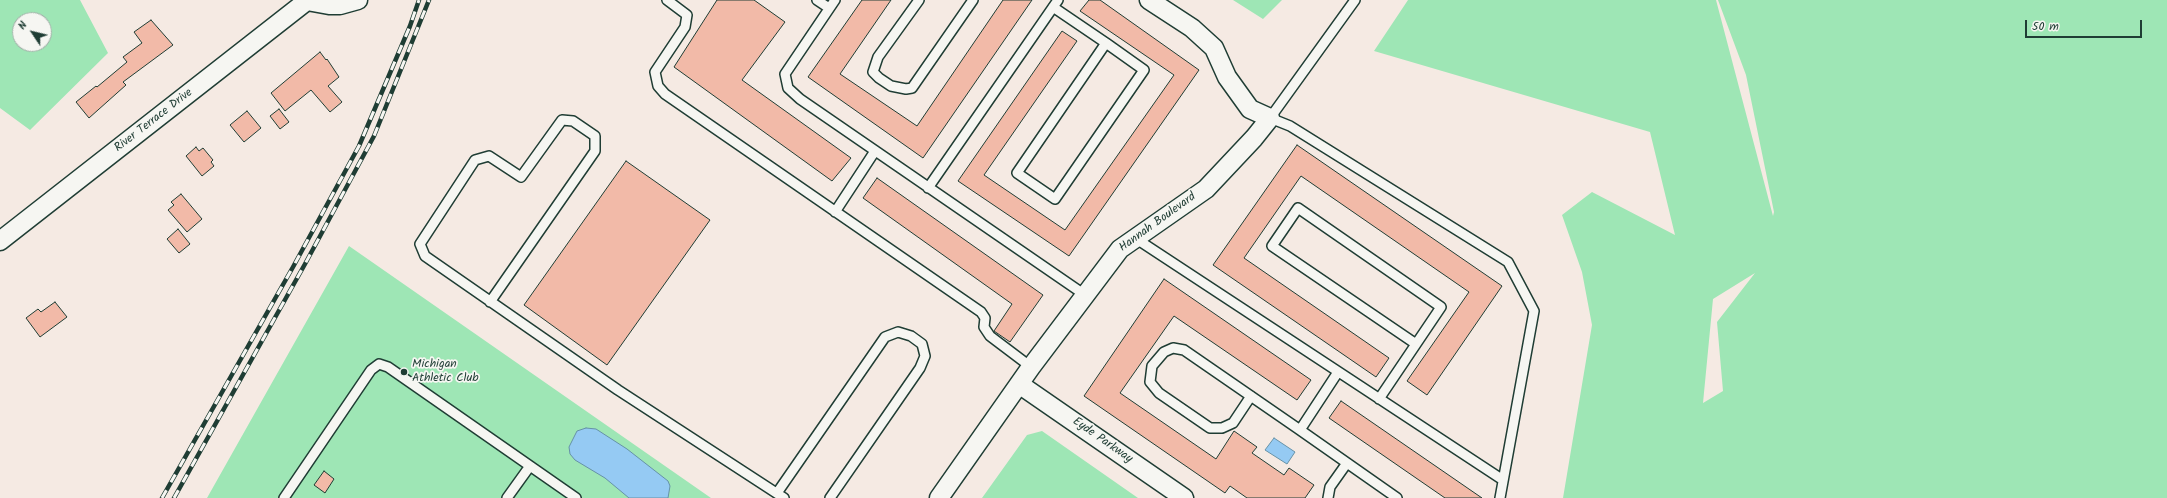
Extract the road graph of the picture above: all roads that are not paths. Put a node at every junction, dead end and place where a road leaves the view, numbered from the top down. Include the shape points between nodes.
1 (358, 0) edge
2 (667, 0) edge
3 (817, 0) edge
4 (835, 0) edge
5 (919, 0) edge
6 (973, 0) edge
7 (1149, 0) edge
8 (1355, 0) edge
9 (308, 1) edge
10 (1055, 3) edge
11 (829, 8) junction
12 (1106, 43) junction
13 (1270, 118) junction
14 (875, 151) junction
15 (928, 188) junction
16 (835, 212) junction
17 (1135, 238) junction
18 (0, 241) edge
19 (1084, 295) junction
20 (490, 302) junction
21 (1416, 344) junction
22 (1031, 367) junction
23 (1338, 372) junction
24 (1019, 384) junction
25 (1251, 396) junction
26 (1380, 399) junction
27 (1300, 430) junction
28 (1346, 463) junction
29 (530, 466) junction
30 (1503, 480) junction
31 (781, 496) edge
32 (284, 498) edge
33 (507, 498) edge
34 (576, 498) edge
35 (830, 498) edge
36 (939, 498) edge
37 (1184, 498) edge
38 (1328, 498) edge
39 (1397, 498) edge
40 (1500, 498) edge

1 - 9 street, River Terrace Drive via 329,5
2 - 16 lane via 687,15 685,27 655,72 658,86 665,94
3 - 11 lane
4 - 11 lane
5 - 6 lane via 878,57 873,72 891,86 912,88
7 - 13 street via 1192,28 1214,48 1226,77 1250,109
8 - 13 lane
9 - 18 street, River Terrace Drive
10 - 12 lane
10 - 15 lane
11 - 14 lane via 785,74 788,88
12 - 12 lane via 1017,173 1056,199 1144,70
13 - 17 street, Hannah Boulevard via 1206,188
13 - 30 lane via 1290,126 1508,262 1534,311
14 - 15 lane
14 - 16 lane
15 - 19 lane
16 - 22 lane via 981,312 984,327 990,336
17 - 19 street, Hannah Boulevard via 1120,249
17 - 23 lane
19 - 22 street, Hannah Boulevard
20 - 20 lane via 425,256 420,244 475,160 490,156 520,177 562,120 573,121 596,136 595,151
20 - 31 lane via 618,390
21 - 21 lane via 1442,307 1298,208 1272,246
21 - 26 lane
22 - 24 street, Hannah Boulevard
23 - 26 lane
23 - 27 lane
24 - 36 street, Hannah Boulevard
24 - 37 street, Eyde Parkway
25 - 25 lane via 1184,350 1173,348 1164,352 1152,366 1150,382 1159,393 1210,428 1222,428 1233,423
25 - 27 lane
26 - 30 lane
27 - 28 lane
28 - 38 lane via 1330,487
28 - 39 lane
29 - 32 lane via 388,367 379,364 371,370
29 - 33 lane
29 - 34 lane
30 - 40 lane
31 - 35 lane via 885,337 898,332 911,336 922,344 925,356 920,368

